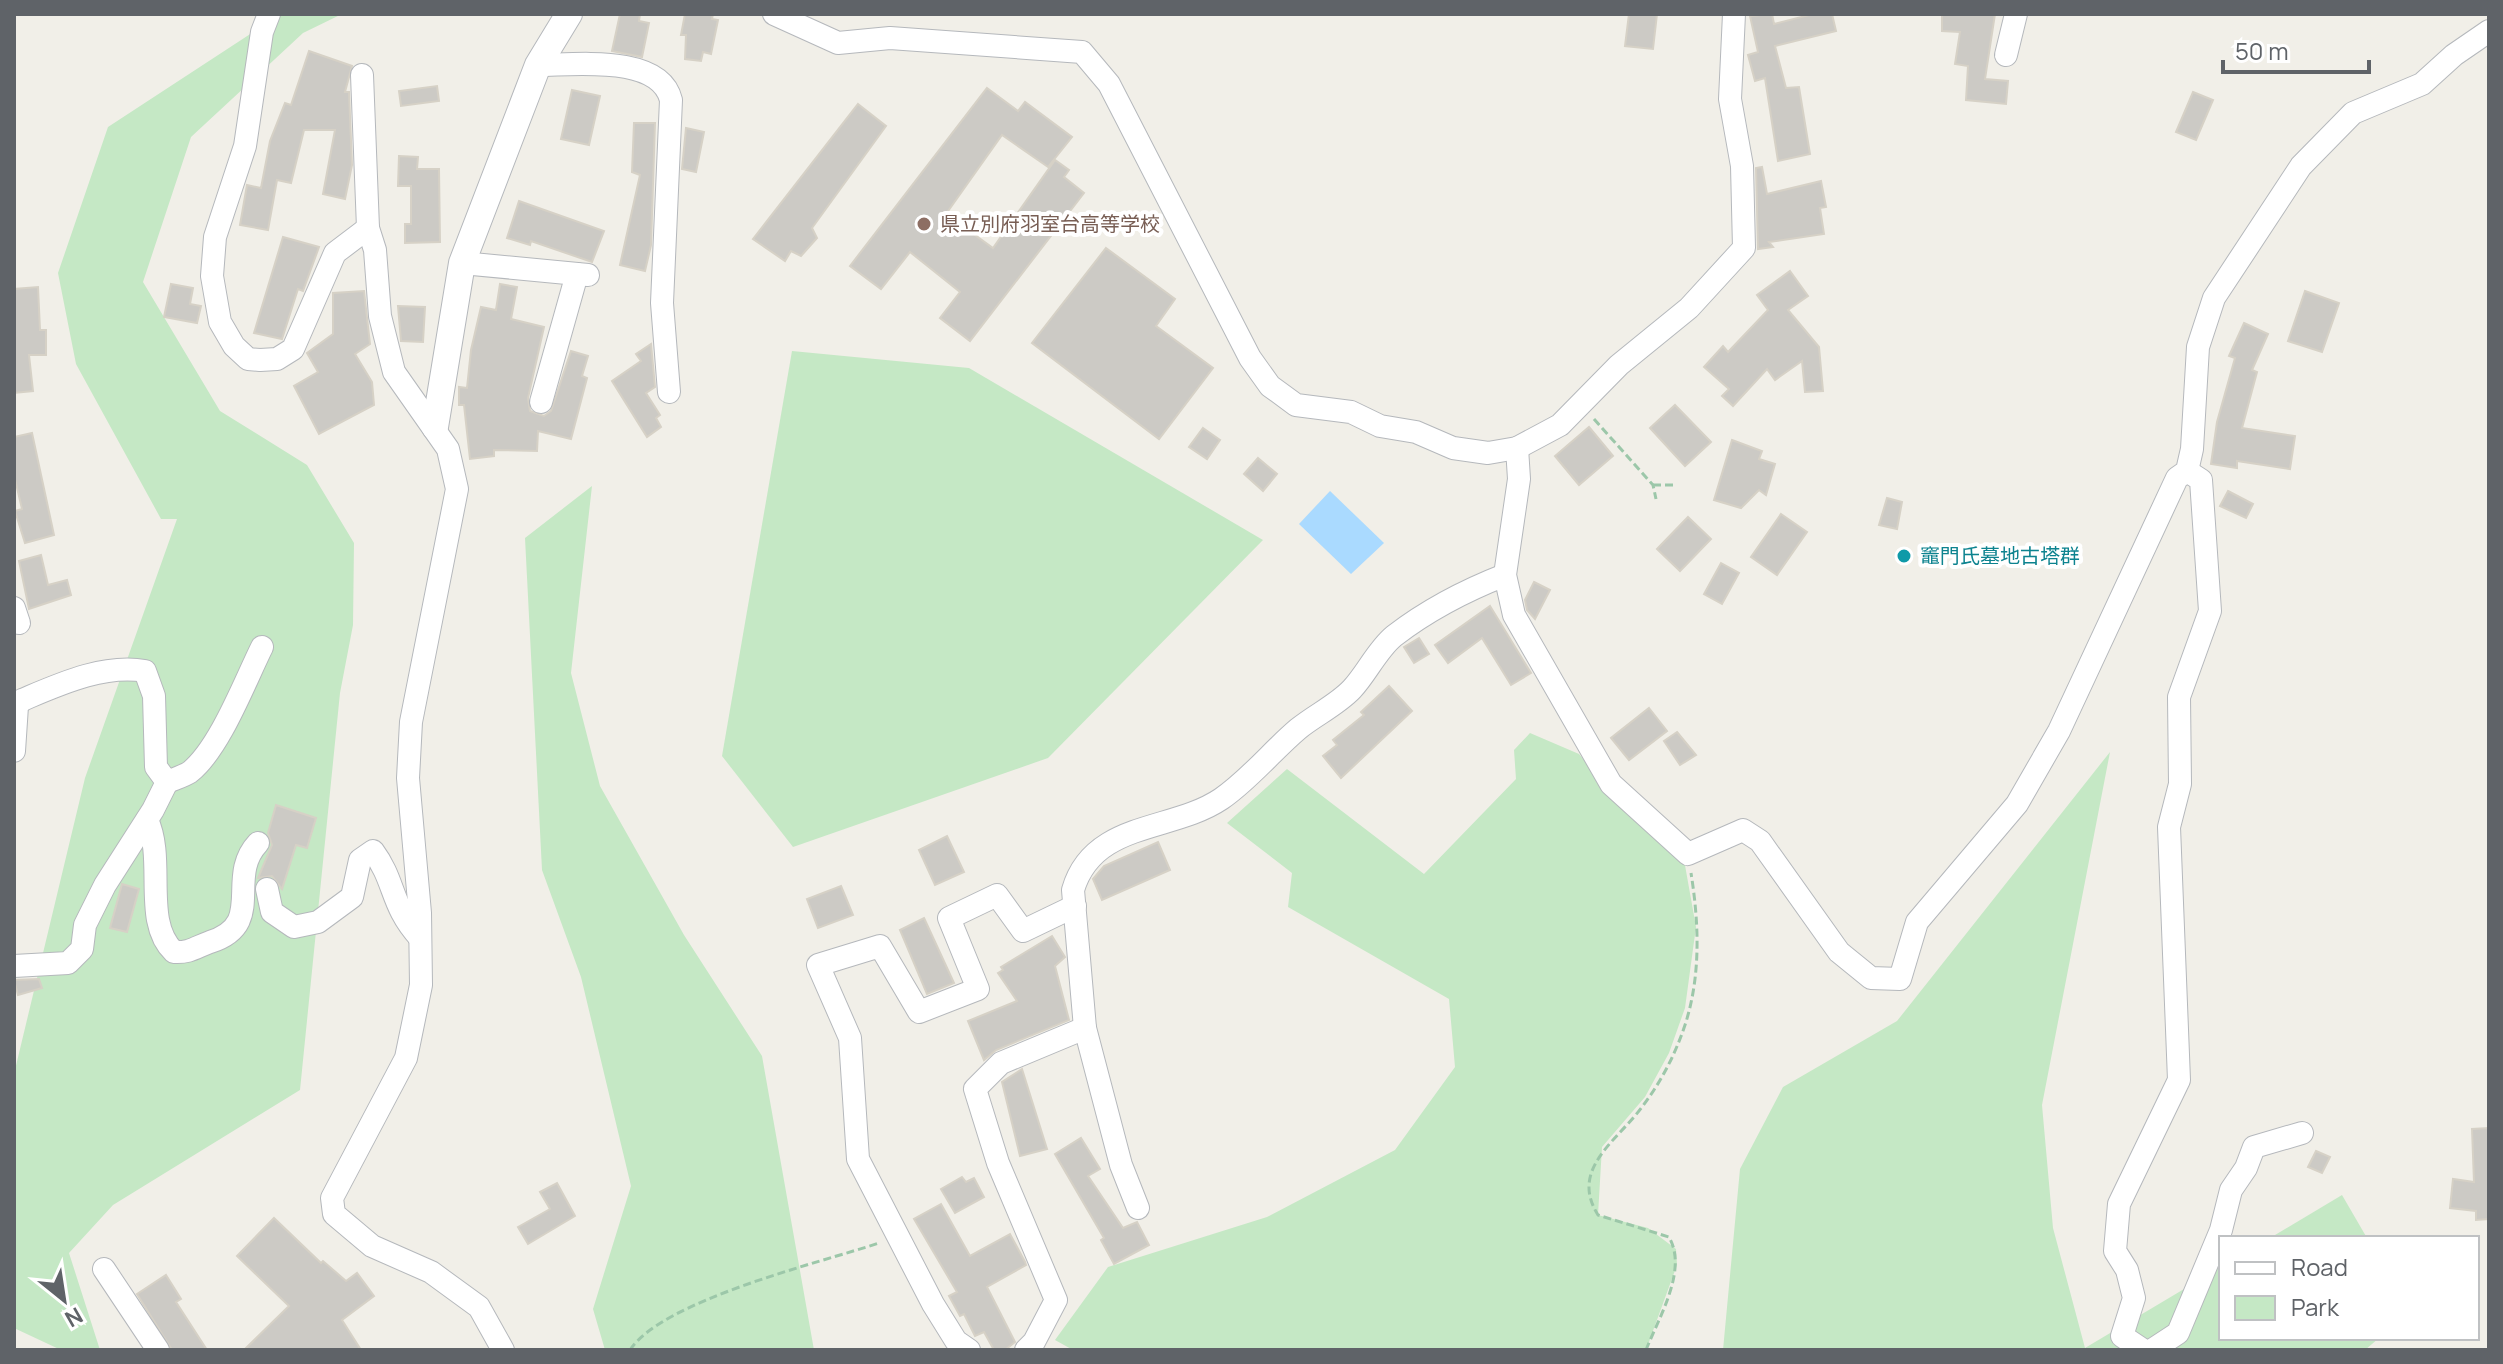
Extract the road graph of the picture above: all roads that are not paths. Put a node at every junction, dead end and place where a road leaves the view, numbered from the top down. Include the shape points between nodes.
1 (269, 14) edge
2 (569, 14) edge
3 (774, 14) edge
4 (1734, 14) edge
5 (2016, 14) edge
6 (2489, 31) edge
7 (2006, 55) dead end
8 (538, 65) junction
9 (362, 75) dead end
10 (368, 228) junction
11 (462, 263) junction
12 (669, 392) dead end
13 (541, 402) dead end
14 (435, 427) junction
15 (1517, 448) junction
16 (2187, 471) junction
17 (1505, 575) junction
18 (262, 647) dead end
19 (14, 751) edge
20 (167, 782) junction
21 (147, 820) junction
22 (258, 843) dead end
23 (267, 889) dead end
24 (1075, 906) junction
25 (420, 938) junction
26 (14, 966) edge
27 (1085, 1028) junction
28 (2302, 1133) dead end
29 (1138, 1208) dead end
30 (104, 1269) dead end
31 (158, 1350) edge
32 (503, 1350) edge
33 (969, 1350) edge
34 (1026, 1350) edge
35 (2143, 1350) edge
36 (2152, 1350) edge

1 - 10 street via 245,146 215,237 212,276 217,307 234,346 248,359 260,360 277,359 293,349 335,253
2 - 8 street
3 - 15 street via 838,43 890,38 1082,52 1109,84 1250,358 1270,386 1296,405 1351,412 1453,448 1488,453
4 - 15 street via 1730,99 1742,166 1744,248 1689,308 1619,365 1560,425
5 - 7 street
6 - 16 street via 2422,84 2353,113 2301,166 2214,298 2198,347
8 - 11 street
8 - 12 street via 616,65 656,76 667,85 671,100 662,303
9 - 10 street
10 - 14 street via 394,372
11 - 13 street via 583,275
11 - 14 street
14 - 25 street via 448,449 457,489 411,722 408,778
15 - 17 street via 1519,479
16 - 17 street via 2177,478 2059,731 2017,804 1917,922 1900,979 1871,978 1839,952 1760,841 1743,830 1688,854 1611,784 1514,615
16 - 35 street via 2201,480 2210,611 2179,697 2180,784 2169,827 2179,1080 2119,1204 2115,1251 2127,1270 2134,1298 2122,1336
17 - 24 street via 1451,596 1391,638 1351,690 1222,798 1183,818 1111,840 1078,873
18 - 20 street via 226,722 190,771
19 - 20 street via 17,706 22,700 78,677 145,671 154,696 156,767
20 - 21 street
21 - 22 street via 156,839 159,932 174,952 190,953 235,931 241,918 243,876
21 - 26 street via 98,898 85,925 82,949 68,963
23 - 25 street via 272,912 294,927 318,922 352,897 360,860 373,851 385,867 402,919
24 - 27 street
24 - 33 street via 1023,931 997,895 949,918 978,989 919,1012 880,946 818,965 850,1038 858,1159 933,1304 956,1341
25 - 32 street via 421,985 406,1058 332,1198 334,1214 372,1246 431,1272 479,1307
27 - 29 street via 1121,1165
27 - 34 street via 1001,1063 975,1089 998,1163 1056,1300
28 - 36 street via 2254,1147 2231,1190 2221,1230 2178,1333
30 - 31 street

